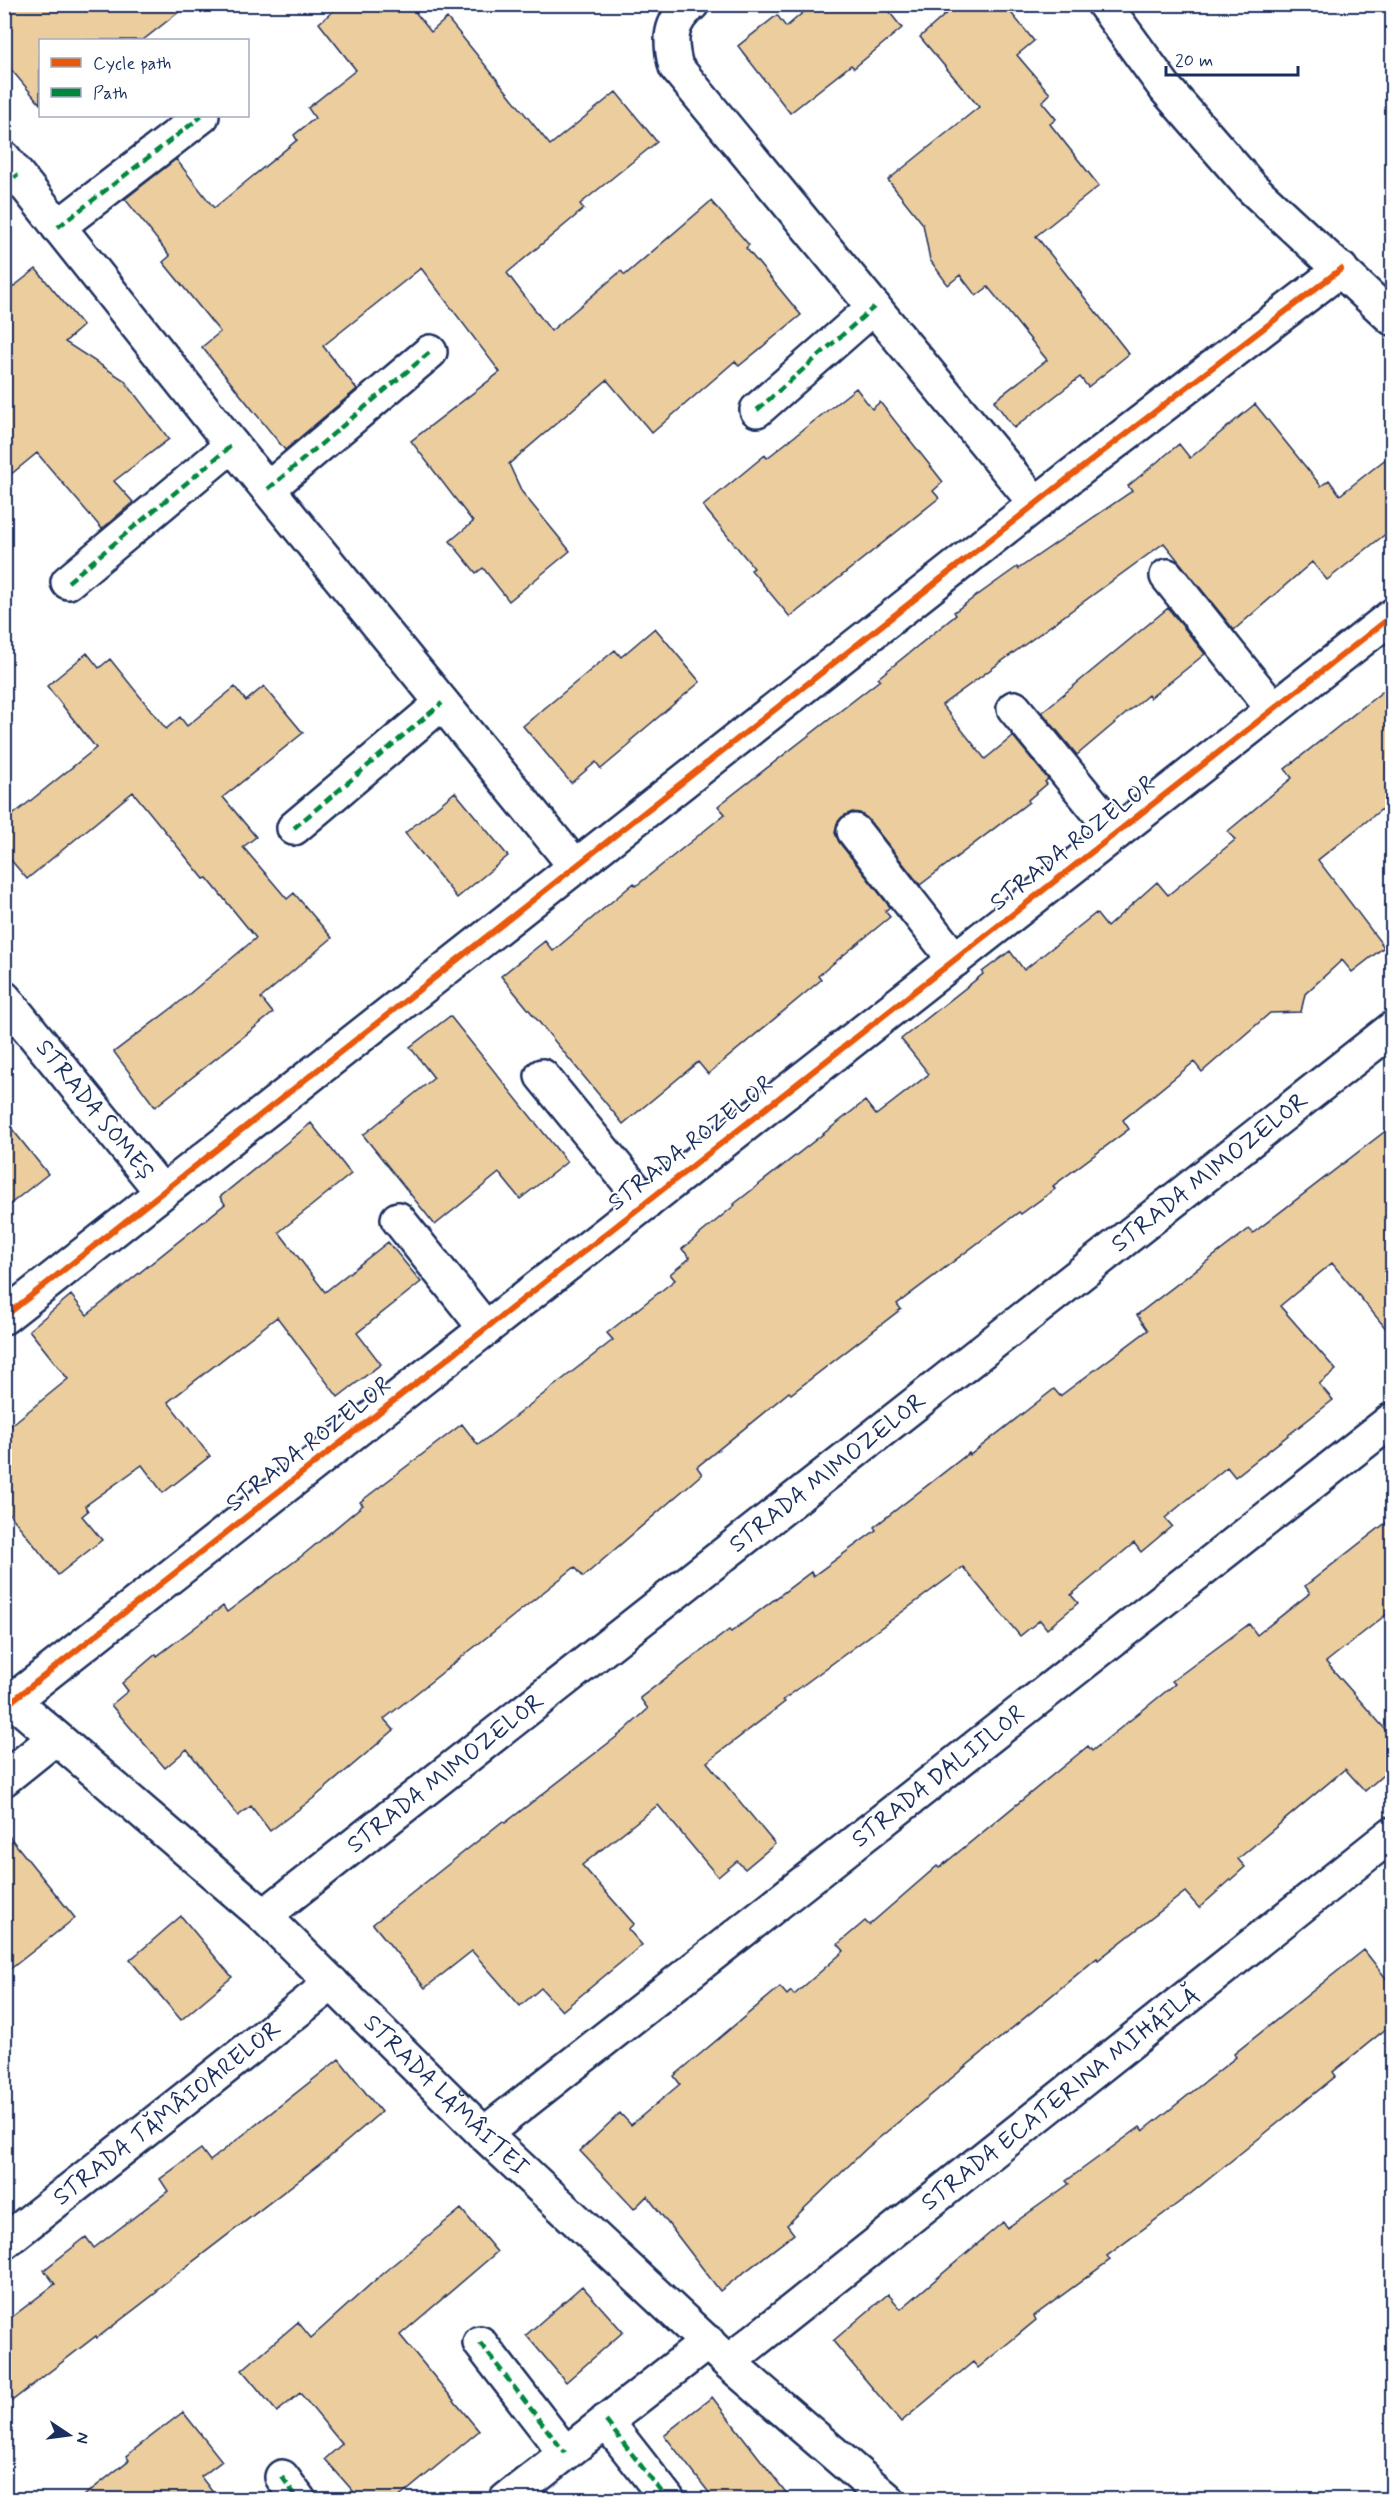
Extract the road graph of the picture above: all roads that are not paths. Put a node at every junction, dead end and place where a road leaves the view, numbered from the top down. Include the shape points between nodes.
1 (692, 4) edge
2 (1104, 4) edge
3 (201, 117) edge
4 (9, 173) edge
5 (58, 227) junction
6 (1341, 268) junction
7 (874, 308) junction
8 (1392, 318) edge
9 (430, 352) dead end
10 (757, 410) dead end
11 (232, 445) junction
12 (268, 489) junction
13 (1036, 504) junction
14 (1167, 576) dead end
15 (68, 582) dead end
16 (1392, 616) edge
17 (442, 703) junction
18 (1014, 708) dead end
19 (1273, 709) junction
20 (294, 828) dead end
21 (854, 831) dead end
22 (1116, 833) junction
23 (576, 867) junction
24 (955, 960) junction
25 (4, 998) edge
26 (1392, 1029) edge
27 (542, 1076) dead end
28 (162, 1192) junction
29 (646, 1203) junction
30 (398, 1219) dead end
31 (4, 1317) edge
32 (486, 1329) junction
33 (1392, 1420) edge
34 (8, 1697) edge
35 (55, 1738) junction
36 (4, 1779) edge
37 (1392, 1834) edge
38 (264, 1916) junction
39 (332, 1983) junction
40 (484, 2134) junction
41 (4, 2242) edge
42 (480, 2343) dead end
43 (718, 2352) junction
44 (606, 2421) junction
45 (565, 2453) junction
46 (506, 2499) edge
47 (668, 2499) edge
48 (888, 2499) edge

1 - 7 street via 674,26 671,46 676,67
2 - 6 street via 1166,88 1252,188
3 - 5 street
4 - 5 street
5 - 11 street
6 - 8 street
6 - 13 street
7 - 10 street
7 - 13 street
9 - 12 street
11 - 12 street
11 - 15 street
12 - 17 street
13 - 23 street
14 - 19 street
16 - 19 street, STRADA ROZELOR
17 - 20 street
17 - 23 street
18 - 22 street
19 - 22 street, STRADA ROZELOR
21 - 24 street
22 - 24 street, STRADA ROZELOR
23 - 28 street
24 - 29 street, STRADA ROZELOR
25 - 28 street, STRADA SOMEȘ
26 - 38 street, STRADA MIMOZELOR
27 - 29 street
28 - 31 street
29 - 32 street, STRADA ROZELOR
30 - 32 street
32 - 34 street, STRADA ROZELOR
33 - 40 street, STRADA DALIILOR
34 - 35 street, STRADA LĂMÂIȚEI
35 - 36 street
35 - 38 street, STRADA LĂMÂIȚEI
37 - 43 street, STRADA ECATERINA MIHĂILĂ
38 - 39 street, STRADA LĂMÂIȚEI
39 - 40 street, STRADA LĂMÂIȚEI
39 - 41 street, STRADA TĂMÂIOARELOR
40 - 43 street, STRADA LĂMÂIȚEI
42 - 45 street
43 - 44 street, STRADA ECATERINA MIHĂILĂ
43 - 48 street, STRADA LĂMÂIȚEI
44 - 45 street, STRADA ECATERINA MIHĂILĂ
44 - 47 street
45 - 46 street, STRADA ECATERINA MIHĂILĂ

